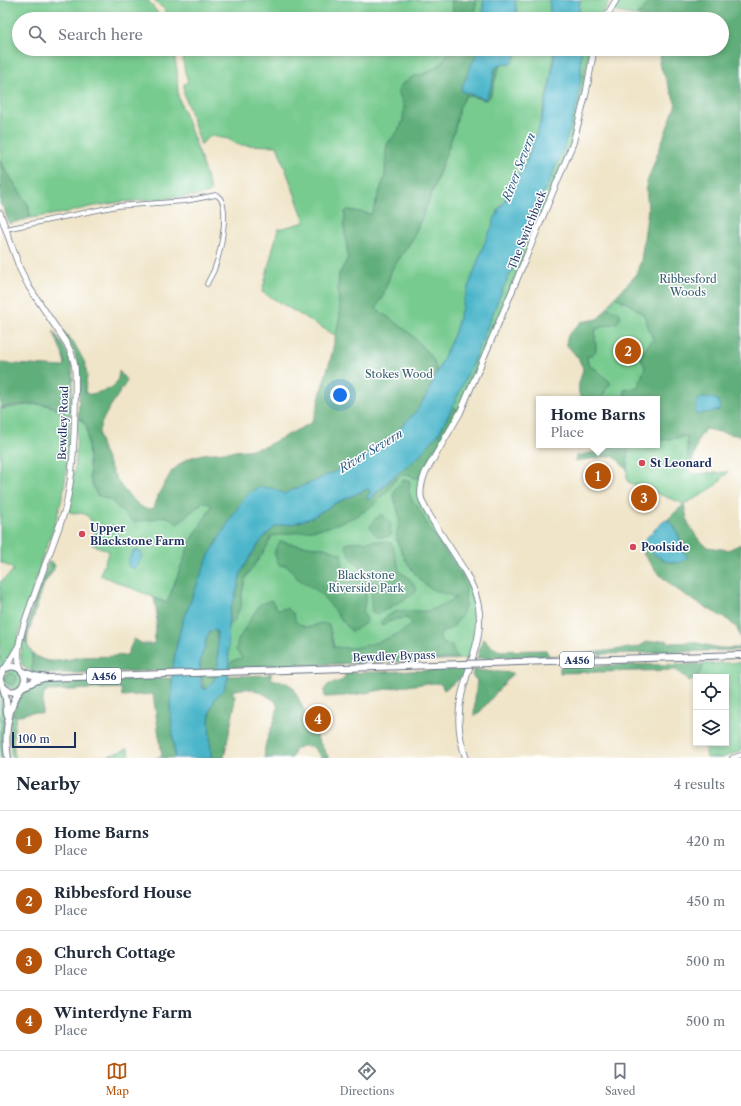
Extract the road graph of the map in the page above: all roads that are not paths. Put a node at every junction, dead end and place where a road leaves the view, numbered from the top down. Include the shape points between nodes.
1 (616, 0) edge
2 (609, 12) edge
3 (593, 56) edge
4 (0, 213) edge
5 (6, 228) junction
6 (207, 284) dead end
7 (19, 645) junction
8 (741, 655) edge
9 (4, 669) junction
10 (21, 670) junction
11 (47, 678) junction
12 (1, 682) edge
13 (21, 688) junction
14 (8, 719) junction
15 (741, 755) edge
16 (8, 758) edge
17 (466, 758) edge
18 (732, 758) edge

1 - 2 main road
3 - 17 main road, The Switchback via 573,143 460,413 425,473 421,487 423,504 467,575 478,603 479,635 459,712 461,740
4 - 5 main road, Bewdley Road
5 - 6 street via 117,206 186,201 216,195 222,201 224,224 218,257
5 - 7 main road, Bewdley Road via 29,287 69,349 74,361 75,379 75,422 66,503
7 - 9 main road, Bewdley Road
7 - 10 main road, Bewdley Road
8 - 11 highway, Bewdley Bypass / A456, bridge
9 - 10 highway, A456 via 12,666
9 - 12 highway
10 - 11 highway, Bewdley Bypass / A456
10 - 13 highway via 25,676
11 - 13 highway, Bewdley Bypass / A456
12 - 13 highway, A456 via 5,689 12,692
12 - 14 highway via 5,692
13 - 14 highway
14 - 16 highway
15 - 18 street

